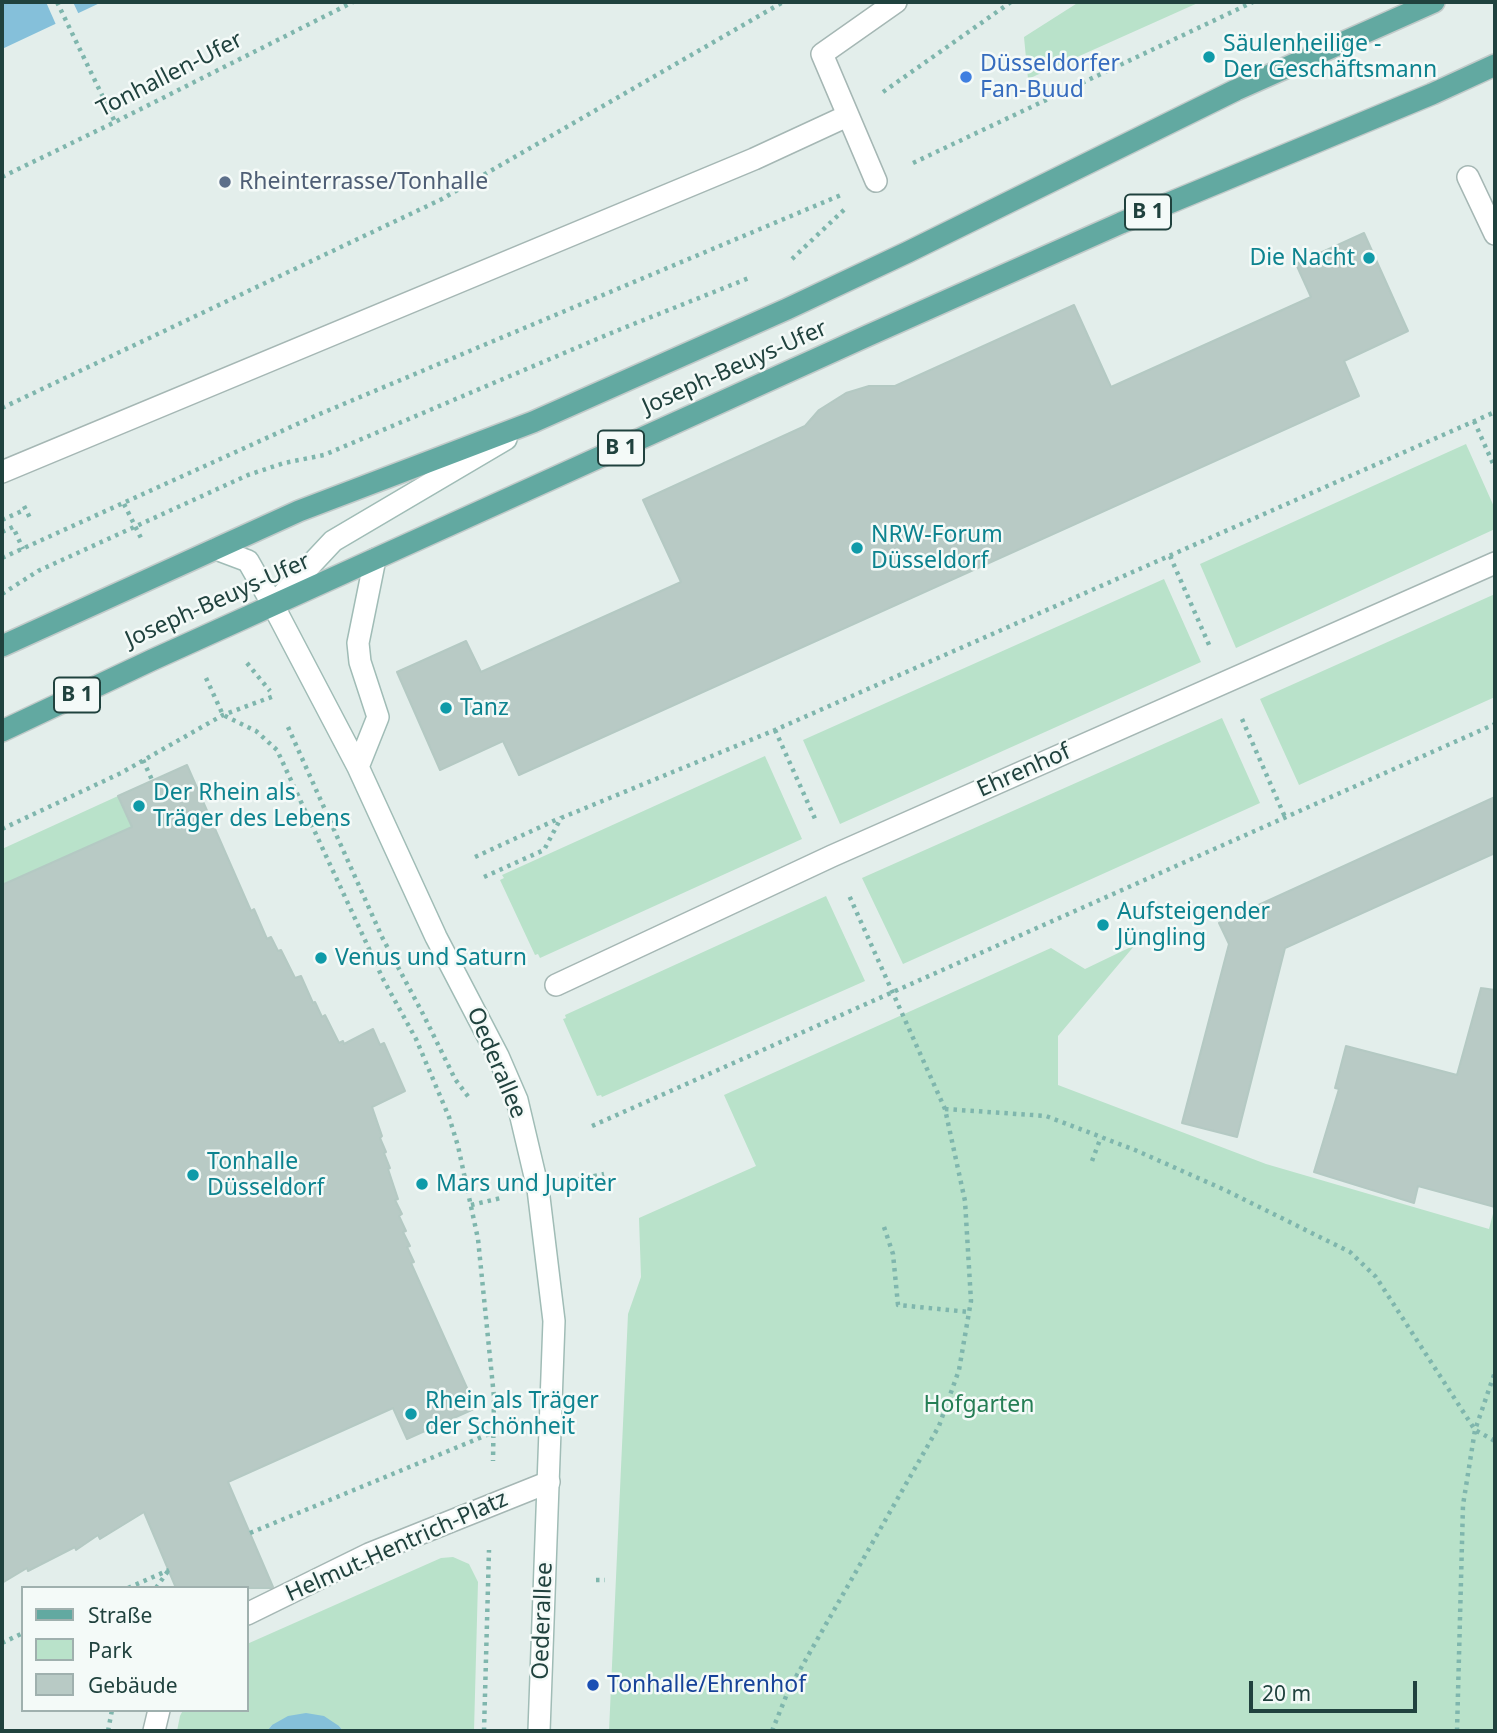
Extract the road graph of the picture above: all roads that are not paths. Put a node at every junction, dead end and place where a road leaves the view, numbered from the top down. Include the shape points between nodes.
1 (896, 2) edge
2 (1434, 2) edge
3 (1495, 65) edge
4 (848, 116) junction
5 (1468, 177) dead end
6 (876, 181) road end
7 (1495, 234) edge
8 (533, 422) junction
9 (2, 472) edge
10 (216, 549) junction
11 (375, 559) junction
12 (1495, 563) edge
13 (273, 605) junction
14 (2, 646) edge
15 (2, 731) edge
16 (358, 767) junction
17 (556, 985) dead end
18 (549, 1482) junction
19 (248, 1614) edge
20 (159, 1712) edge
21 (154, 1731) edge
22 (539, 1731) edge

1 - 4 main road via 822,54
2 - 8 main road, Joseph-Beuys-Ufer / B 1 via 1236,90 799,304
3 - 11 main road, Joseph-Beuys-Ufer / B 1 via 1121,223
4 - 6 main road
4 - 9 main road
5 - 7 main road
8 - 10 main road, Joseph-Beuys-Ufer / B 1 via 299,511
8 - 13 main road via 333,541
10 - 13 main road, Oederallee via 248,561
10 - 14 main road, Joseph-Beuys-Ufer / B 1
11 - 13 main road, Joseph-Beuys-Ufer / B 1
11 - 16 main road via 358,643 378,716
12 - 17 main road, Ehrenhof via 832,856
13 - 15 main road, Joseph-Beuys-Ufer / B 1
13 - 16 main road, Oederallee
16 - 18 main road, Oederallee via 517,1100 538,1189 554,1321
18 - 19 main road, Helmut-Hentrich-Platz via 369,1554
18 - 22 main road, Oederallee
20 - 21 main road

